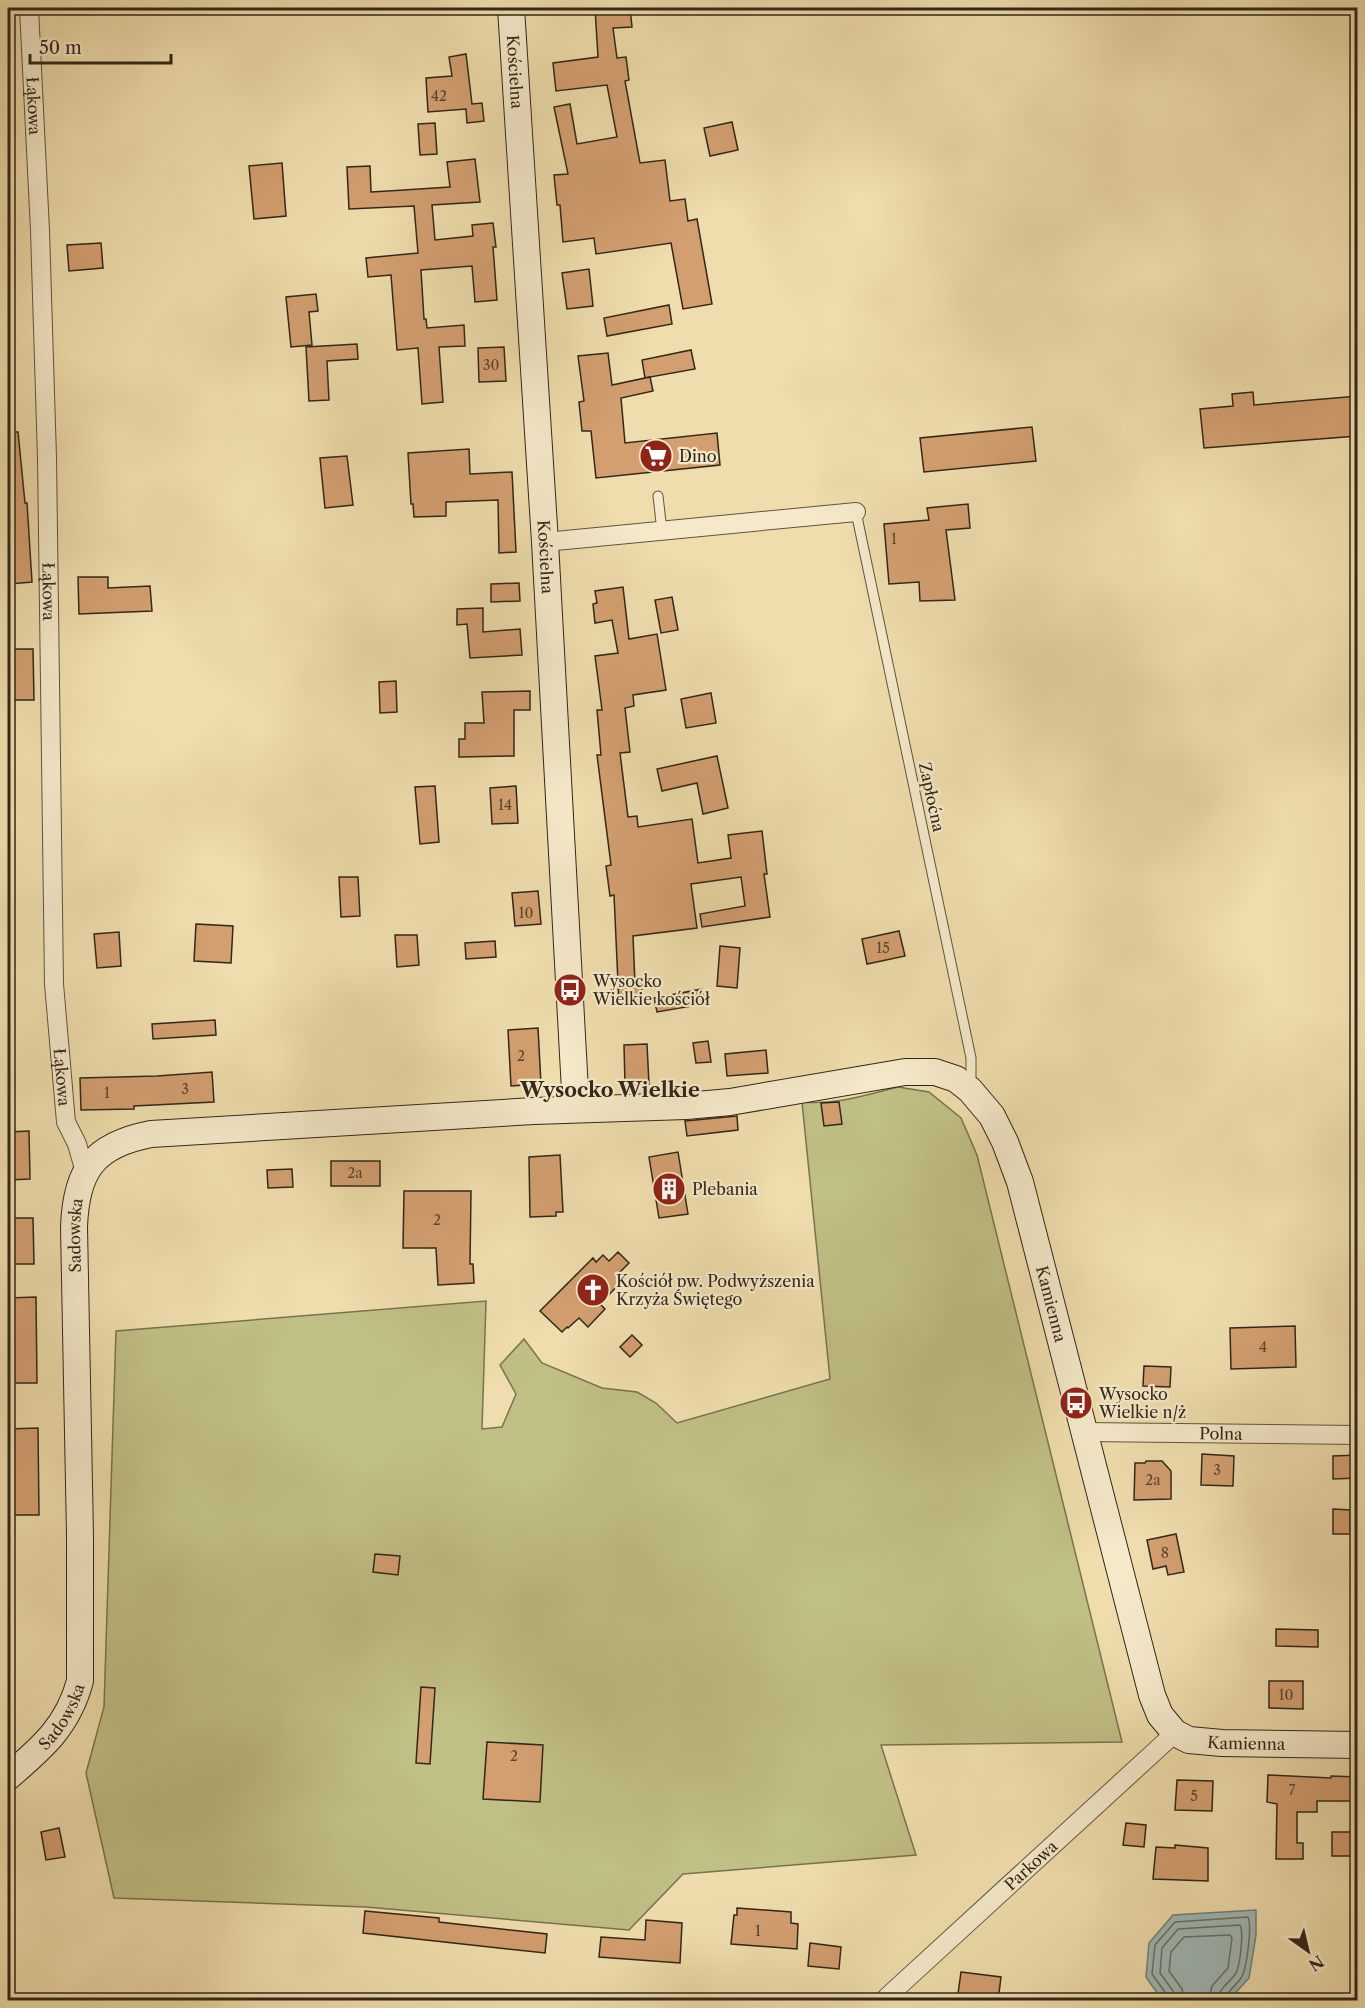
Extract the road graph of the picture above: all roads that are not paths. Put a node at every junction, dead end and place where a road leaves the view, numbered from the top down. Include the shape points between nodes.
1 (29, 8) edge
2 (511, 8) edge
3 (658, 495) dead end
4 (856, 512) joint
5 (662, 531) junction
6 (545, 542) junction
7 (970, 1090) junction
8 (576, 1108) junction
9 (86, 1172) junction
10 (1083, 1432) junction
11 (1358, 1435) edge
12 (1175, 1733) junction
13 (1358, 1745) edge
14 (8, 1777) edge
15 (887, 1999) edge

1 - 9 street, Łąkowa via 46,434 54,984 66,1122
2 - 6 street, Kościelna
3 - 5 lane
4 - 5 street
4 - 7 lane, Zapłoćna via 971,1058
5 - 6 street
6 - 8 street, Kościelna
7 - 8 street, Kamienna via 957,1079 935,1072 905,1072 730,1102
7 - 10 street, Kamienna via 992,1116 1020,1182
8 - 9 street, Sadowska via 151,1134 116,1144
9 - 14 street, Sadowska via 78,1186 74,1227 80,1681 64,1721
10 - 11 street, Polna
10 - 12 street, Kamienna via 1152,1695 1160,1715
12 - 13 street, Kamienna via 1189,1740 1222,1743
12 - 15 street, Parkowa

